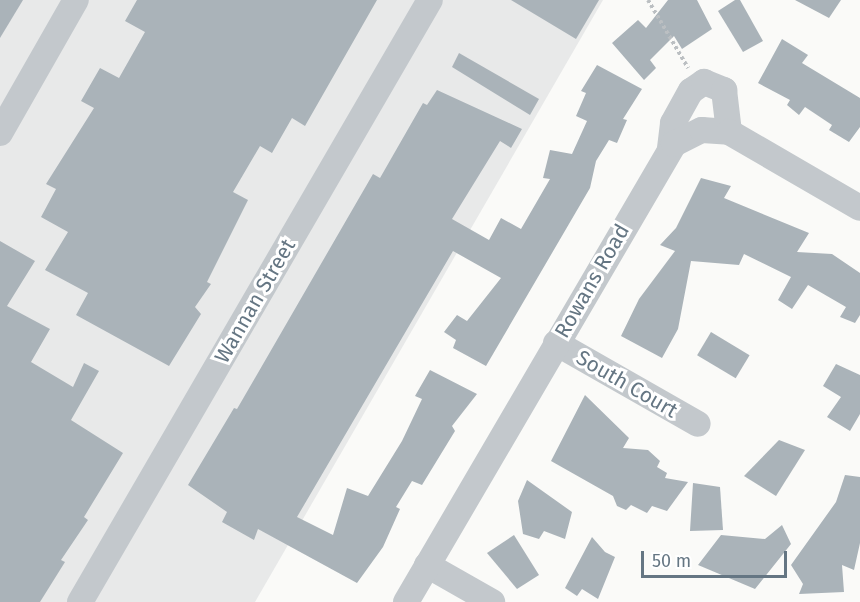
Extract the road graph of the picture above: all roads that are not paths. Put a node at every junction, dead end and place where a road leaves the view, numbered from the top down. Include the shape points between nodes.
1 (76, 0) edge
2 (430, 0) edge
3 (729, 132) junction
4 (0, 133) edge
5 (670, 148) junction
6 (860, 208) edge
7 (556, 343) junction
8 (698, 424) dead end
9 (427, 566) junction
10 (80, 602) edge
11 (406, 602) edge
12 (492, 602) edge

1 - 4 street
2 - 10 street, Wannan Street
3 - 5 street, Rowans Road via 692,133
3 - 5 street via 724,90 704,82 692,91 673,123
3 - 6 street
5 - 7 street, Rowans Road
7 - 8 street, South Court
7 - 9 street, Rowans Road
9 - 11 street, Rowans Road
9 - 12 street

